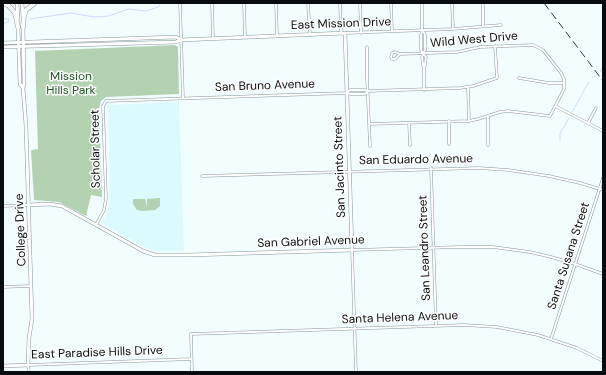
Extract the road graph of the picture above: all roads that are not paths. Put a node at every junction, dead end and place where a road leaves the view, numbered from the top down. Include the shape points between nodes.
1 (17, 3) edge
2 (22, 3) edge
3 (35, 3) edge
4 (180, 3) edge
5 (212, 3) edge
6 (244, 3) edge
7 (276, 3) edge
8 (308, 3) edge
9 (340, 3) edge
10 (360, 3) edge
11 (391, 3) edge
12 (422, 3) edge
13 (452, 3) edge
14 (482, 3) edge
15 (3, 4) edge
16 (501, 25) dead end
17 (483, 26) junction
18 (21, 27) junction
19 (453, 29) junction
20 (422, 30) junction
21 (392, 31) junction
22 (361, 32) junction
23 (343, 33) junction
24 (310, 35) junction
25 (277, 36) junction
26 (245, 37) junction
27 (213, 38) junction
28 (181, 40) junction
29 (3, 43) edge
30 (24, 43) junction
31 (19, 45) junction
32 (495, 46) junction
33 (3, 47) edge
34 (24, 47) junction
35 (367, 47) dead end
36 (400, 54) junction
37 (424, 54) junction
38 (519, 78) dead end
39 (564, 83) junction
40 (468, 87) junction
41 (23, 88) junction
42 (424, 90) junction
43 (347, 92) junction
44 (368, 92) junction
45 (183, 98) junction
46 (555, 106) junction
47 (596, 108) dead end
48 (488, 116) junction
49 (448, 121) junction
50 (469, 121) junction
51 (409, 123) junction
52 (588, 123) junction
53 (369, 124) junction
54 (603, 131) edge
55 (449, 144) dead end
56 (410, 145) dead end
57 (488, 145) dead end
58 (370, 146) dead end
59 (431, 168) junction
60 (350, 171) junction
61 (202, 176) dead end
62 (603, 178) edge
63 (600, 189) junction
64 (603, 190) edge
65 (28, 205) junction
66 (3, 206) edge
67 (96, 225) junction
68 (434, 247) junction
69 (352, 250) junction
70 (576, 264) junction
71 (603, 274) edge
72 (32, 286) junction
73 (3, 287) edge
74 (436, 326) junction
75 (355, 329) junction
76 (551, 339) junction
77 (191, 359) junction
78 (603, 361) edge
79 (28, 365) junction
80 (3, 366) edge
81 (29, 372) edge
82 (192, 372) edge
83 (356, 372) edge

1 - 18 street, College Drive
2 - 18 street, College Drive
3 - 18 highway via 26,10
4 - 28 street
5 - 27 street
6 - 26 street
7 - 25 street
8 - 24 street
9 - 23 street, San Jacinto Street
10 - 22 street
11 - 21 street
12 - 20 street
13 - 19 street
14 - 17 street
15 - 18 highway via 8,5 15,13
16 - 17 street, East Mission Drive
17 - 19 street, East Mission Drive
18 - 30 street, College Drive
18 - 31 street, College Drive
19 - 20 street, East Mission Drive
20 - 21 street, East Mission Drive
20 - 37 street via 421,50
21 - 22 street, East Mission Drive
22 - 23 street, East Mission Drive
23 - 24 street, East Mission Drive
23 - 43 street, San Jacinto Street
24 - 25 street, East Mission Drive
25 - 26 street, East Mission Drive
26 - 27 street, East Mission Drive
27 - 28 street, East Mission Drive
28 - 30 street, East Mission Drive via 176,37
28 - 34 street, East Mission Drive
28 - 45 street
29 - 31 street, East Mission Drive
30 - 31 street, East Mission Drive
30 - 34 street, College Drive
31 - 33 street, East Mission Drive
31 - 34 street, East Mission Drive
31 - 41 street, College Drive via 20,84
32 - 37 street, Wild West Drive
32 - 39 street, Wild West Drive via 529,45 540,48 561,73
32 - 40 street, San Bruno Avenue via 497,78
34 - 41 street, College Drive
35 - 44 street
36 - 36 street, Wild West Drive via 393,52 391,57 395,59
36 - 37 street, Wild West Drive
37 - 42 street
38 - 39 street
39 - 46 street via 563,92
40 - 42 street, San Bruno Avenue
40 - 50 street
41 - 65 street, College Drive
42 - 44 street, San Bruno Avenue
43 - 44 street, San Bruno Avenue
43 - 45 street, San Bruno Avenue
43 - 60 street, San Jacinto Street
44 - 53 street
45 - 67 street, Scholar Street via 104,102 106,198 104,210
46 - 48 street via 550,116 508,111
46 - 52 street
47 - 52 street
48 - 50 street
48 - 57 street
49 - 50 street
49 - 51 street
49 - 55 street
51 - 53 street
51 - 56 street
52 - 54 street
53 - 58 street
59 - 60 street, San Eduardo Avenue
59 - 63 street, San Eduardo Avenue via 516,171 563,179
59 - 68 street, San Leandro Street
60 - 61 street, San Eduardo Avenue
60 - 69 street, San Jacinto Street
62 - 63 street, Santa Susana Street
63 - 64 street, San Eduardo Avenue
63 - 70 street, Santa Susana Street
65 - 66 street
65 - 67 street, San Gabriel Avenue via 58,205
65 - 72 street, College Drive
67 - 69 street, San Gabriel Avenue via 155,255
68 - 69 street, San Gabriel Avenue
68 - 70 street, San Gabriel Avenue via 501,248 540,254
68 - 74 street, San Leandro Street
69 - 75 street, San Jacinto Street
70 - 71 street, San Gabriel Avenue
70 - 76 street, Santa Susana Street
72 - 73 street
72 - 79 street, College Drive
74 - 75 street, Santa Helena Avenue
74 - 76 street, Santa Helena Avenue via 498,327
75 - 77 street, Santa Helena Avenue via 191,334
75 - 83 street, San Jacinto Street
76 - 78 street, Santa Helena Avenue
77 - 79 street, East Paradise Hills Drive
77 - 82 street
79 - 80 street, East Paradise Hills Drive
79 - 81 street, College Drive

